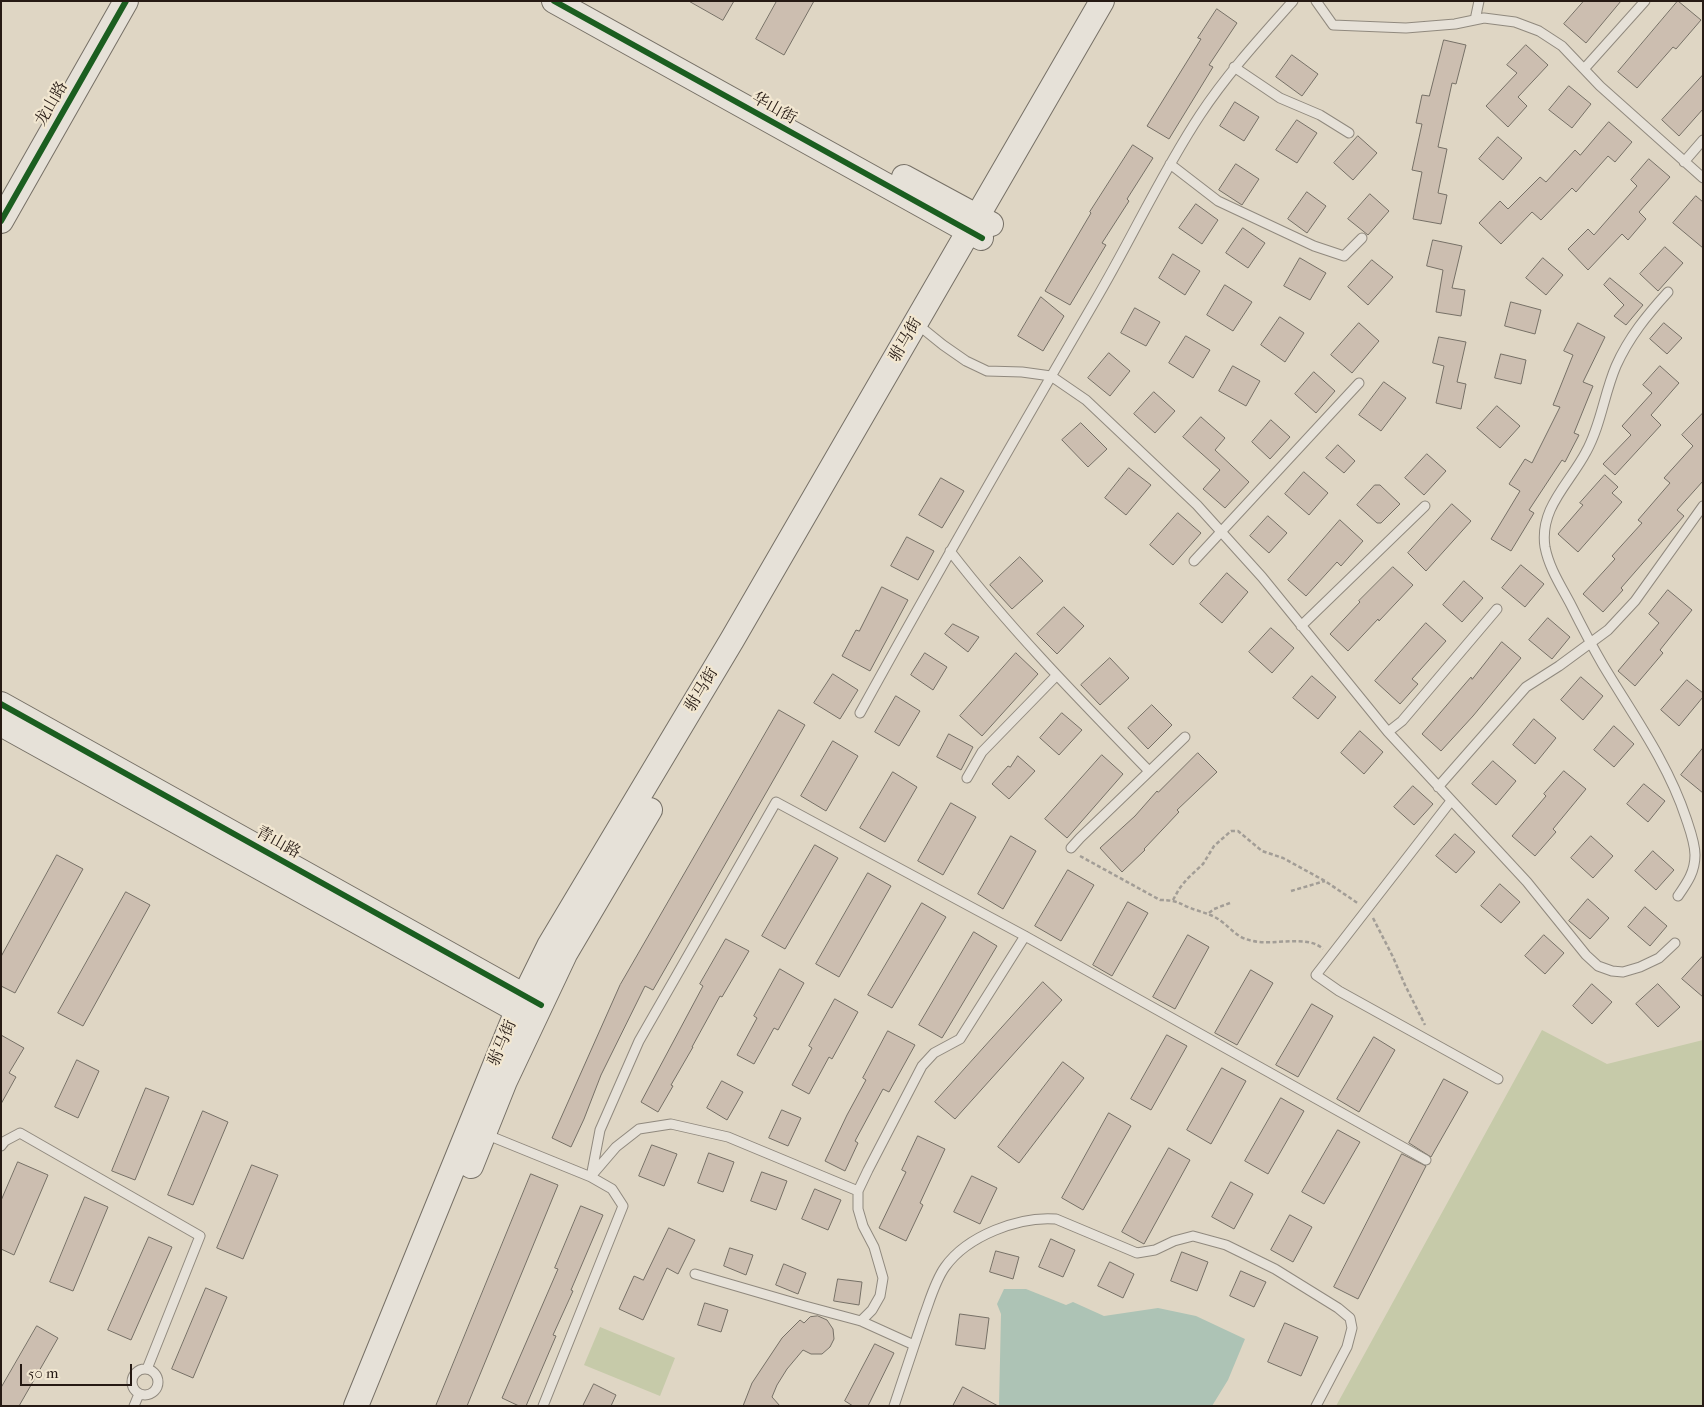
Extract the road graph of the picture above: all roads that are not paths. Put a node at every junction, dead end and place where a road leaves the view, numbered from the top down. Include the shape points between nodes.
1 (126, 1) edge
2 (554, 1) edge
3 (586, 1) edge
4 (1102, 1) edge
5 (1119, 1) edge
6 (1293, 1) edge
7 (1316, 1) edge
8 (1479, 1) edge
9 (1645, 1) edge
10 (1475, 20) junction
11 (1234, 66) junction
12 (1584, 69) junction
13 (1349, 133) dead end
14 (1703, 140) edge
15 (1684, 162) junction
16 (1170, 164) junction
17 (1703, 178) edge
18 (1, 221) edge
19 (980, 228) junction
20 (1362, 238) dead end
21 (1668, 292) dead end
22 (922, 328) junction
23 (1051, 376) junction
24 (1358, 383) dead end
25 (1425, 506) dead end
26 (1703, 506) edge
27 (1221, 532) junction
28 (950, 551) junction
29 (1194, 561) dead end
30 (1497, 609) dead end
31 (1301, 626) junction
32 (1591, 643) junction
33 (1056, 676) junction
34 (1, 704) edge
35 (860, 713) dead end
36 (1, 724) edge
37 (1388, 732) junction
38 (1185, 737) dead end
39 (1149, 772) junction
40 (968, 778) dead end
41 (1438, 787) junction
42 (1451, 801) junction
43 (1071, 848) road end
44 (1678, 896) dead end
45 (1025, 936) junction
46 (1675, 943) dead end
47 (529, 1008) junction
48 (1498, 1079) dead end
49 (476, 1130) junction
50 (1, 1146) edge
51 (1426, 1160) dead end
52 (591, 1177) junction
53 (858, 1191) junction
54 (695, 1274) dead end
55 (861, 1321) junction
56 (914, 1345) junction
57 (147, 1369) junction
58 (139, 1394) junction
59 (134, 1406) edge
60 (356, 1406) edge
61 (374, 1406) edge
62 (543, 1406) edge
63 (894, 1406) edge
64 (1316, 1406) edge

1 - 18 street, 龙山路
2 - 19 street, 华山街
3 - 19 street, 华山街 via 772,105
4 - 19 street, 驸马街
5 - 19 street, 驸马街
6 - 11 lane
7 - 10 lane via 1333,25 1406,28
8 - 10 lane
9 - 12 lane
10 - 12 lane via 1515,22 1539,30 1562,46
11 - 13 lane via 1280,98 1320,115
11 - 16 lane
12 - 15 lane
14 - 15 lane
15 - 17 lane
16 - 20 lane via 1218,201 1314,246 1344,256
16 - 23 lane
19 - 22 street, 驸马街
21 - 32 lane via 1642,320 1628,342 1616,366 1600,421 1586,452 1552,503 1546,518 1545,545 1551,567
22 - 23 lane via 987,371
22 - 47 street, 驸马街 via 549,946
23 - 27 lane via 1086,400 1197,505
23 - 28 lane
24 - 27 lane
25 - 31 lane
26 - 32 lane via 1634,601 1608,630
27 - 29 lane
27 - 31 lane
28 - 33 lane
28 - 35 lane
30 - 37 lane via 1402,721
31 - 37 lane
32 - 41 lane via 1526,686
32 - 44 lane via 1664,767 1692,835 1694,869
33 - 39 lane
33 - 40 lane via 982,752
34 - 47 street, 青山路
36 - 47 street, 青山路
37 - 41 lane
38 - 39 lane
39 - 43 lane
41 - 42 lane
42 - 46 lane via 1527,882 1598,966 1612,971 1631,970 1659,958
42 - 48 lane via 1316,975
45 - 51 lane
45 - 52 lane via 776,802 639,1041 600,1130
45 - 53 lane via 960,1039 934,1053 922,1066
47 - 49 street, 驸马街
49 - 52 lane
49 - 60 street, 驸马街
49 - 61 street, 驸马街
50 - 57 lane via 20,1132 200,1236
52 - 53 lane via 616,1147 639,1129 671,1124 728,1138
52 - 62 lane via 612,1189 622,1206
53 - 55 lane via 858,1209 883,1278 880,1296
54 - 55 lane
55 - 56 lane
56 - 63 lane
56 - 64 lane via 944,1268 957,1252 991,1231 1020,1221 1056,1219 1137,1253 1193,1236 1226,1245 1274,1268 1350,1318 1352,1328 1347,1347
57 - 58 lane via 138,1371 132,1378 132,1388
57 - 58 lane via 155,1373 159,1382 156,1391 148,1396
58 - 59 lane

